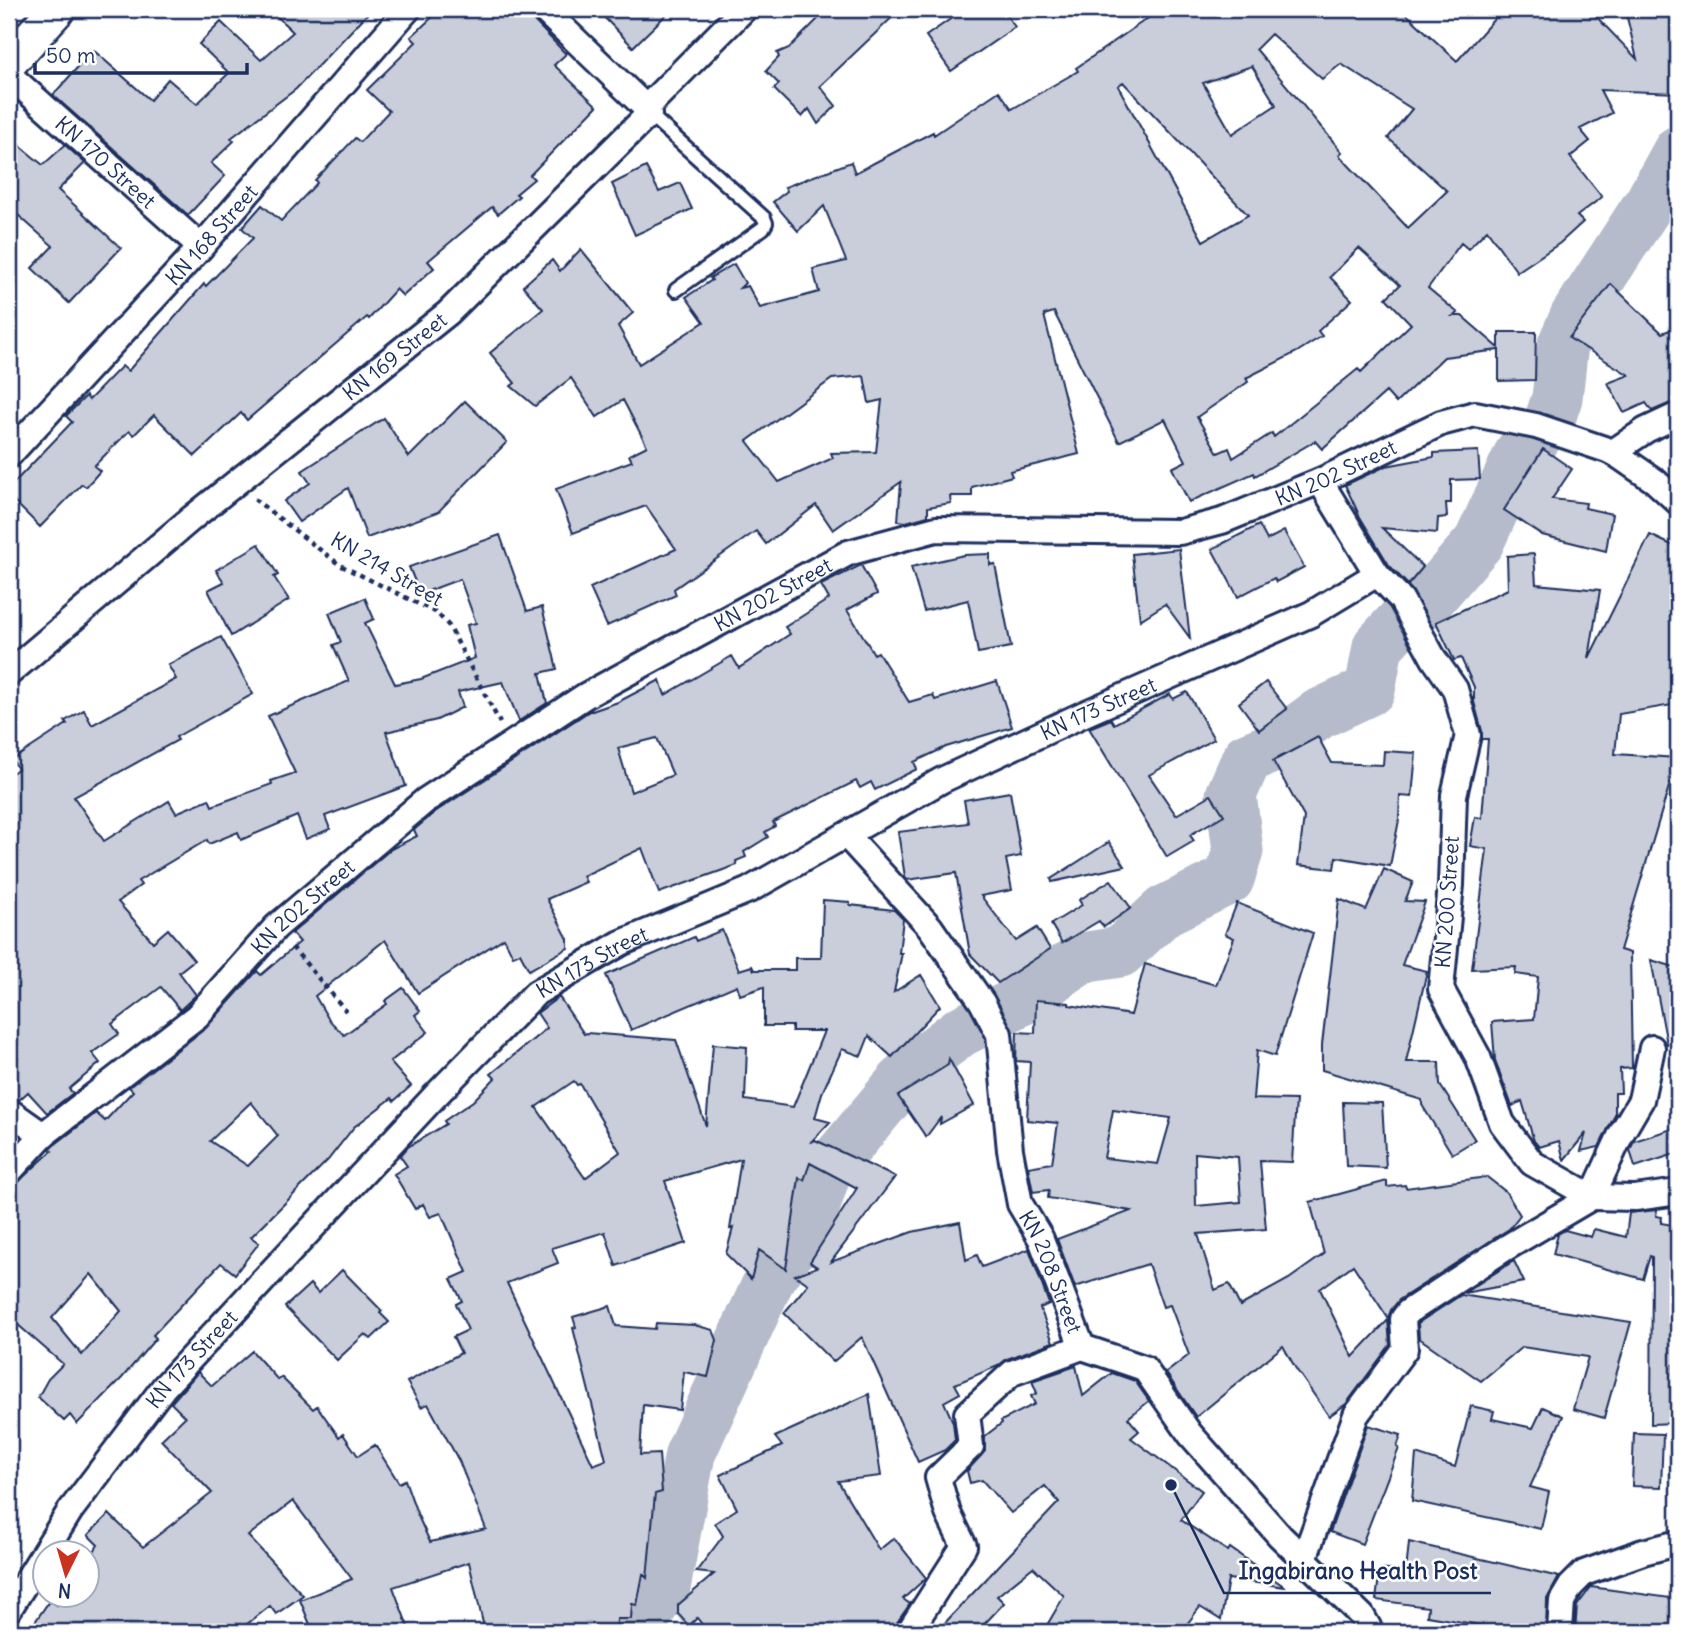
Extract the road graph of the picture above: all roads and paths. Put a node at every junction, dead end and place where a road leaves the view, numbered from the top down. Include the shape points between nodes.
1 (57, 9) edge
2 (408, 9) edge
3 (543, 9) edge
4 (744, 9) edge
5 (9, 62) edge
6 (9, 75) edge
7 (648, 111) junction
8 (201, 247) junction
9 (676, 290) dead end
10 (1678, 415) edge
11 (1613, 452) junction
12 (9, 454) edge
13 (1320, 481) junction
14 (235, 484) junction
15 (1678, 502) edge
16 (1377, 575) junction
17 (9, 673) edge
18 (512, 745) junction
19 (847, 836) junction
20 (276, 927) junction
21 (346, 1011) dead end
22 (1652, 1048) dead end
23 (9, 1111) edge
24 (43, 1135) junction
25 (9, 1172) edge
26 (1678, 1192) edge
27 (1592, 1197) junction
28 (1082, 1347) junction
29 (1678, 1543) edge
30 (1304, 1559) junction
31 (9, 1609) edge
32 (1560, 1631) edge
33 (909, 1632) edge
34 (1371, 1632) edge

1 - 5 main road
2 - 8 street, KN 168 Street
3 - 7 street
4 - 7 street, KN 169 Street
6 - 8 street, KN 170 Street
7 - 9 lane via 766,223
7 - 14 street, KN 169 Street via 447,313
8 - 12 street, KN 168 Street
10 - 11 street
11 - 13 street, KN 202 Street via 1475,414 1441,423
11 - 15 street, KN 202 Street
13 - 16 street, KN 200 Street
13 - 18 street, KN 202 Street via 1222,521 1180,532 936,529 848,553 585,696
14 - 17 street, KN 169 Street
14 - 18 path, KN 214 Street via 340,565 437,613 449,626
16 - 19 street, KN 173 Street via 1311,614 942,780
16 - 27 street, KN 200 Street via 1401,599 1455,689 1468,735 1454,795 1441,989 1478,1057 1503,1123 1532,1163
18 - 20 street, KN 202 Street via 426,800
19 - 28 street, KN 208 Street via 930,927 999,1034 1020,1204 1041,1239
19 - 31 street, KN 173 Street via 749,890 621,943 536,993 164,1387 70,1511
20 - 21 path
20 - 24 street, KN 202 Street via 197,1016
22 - 27 street via 1641,1100
23 - 24 street
24 - 25 street, KN 202 Street
26 - 27 street, KN 200 Street
27 - 30 street via 1408,1312 1403,1320 1405,1349 1356,1415
28 - 30 street, KN 208 Street via 1143,1368 1190,1434
28 - 33 street via 1012,1373 967,1414 971,1446 938,1478 964,1546
29 - 32 street via 1584,1573 1562,1601
30 - 34 street, KN 208 Street via 1362,1616

